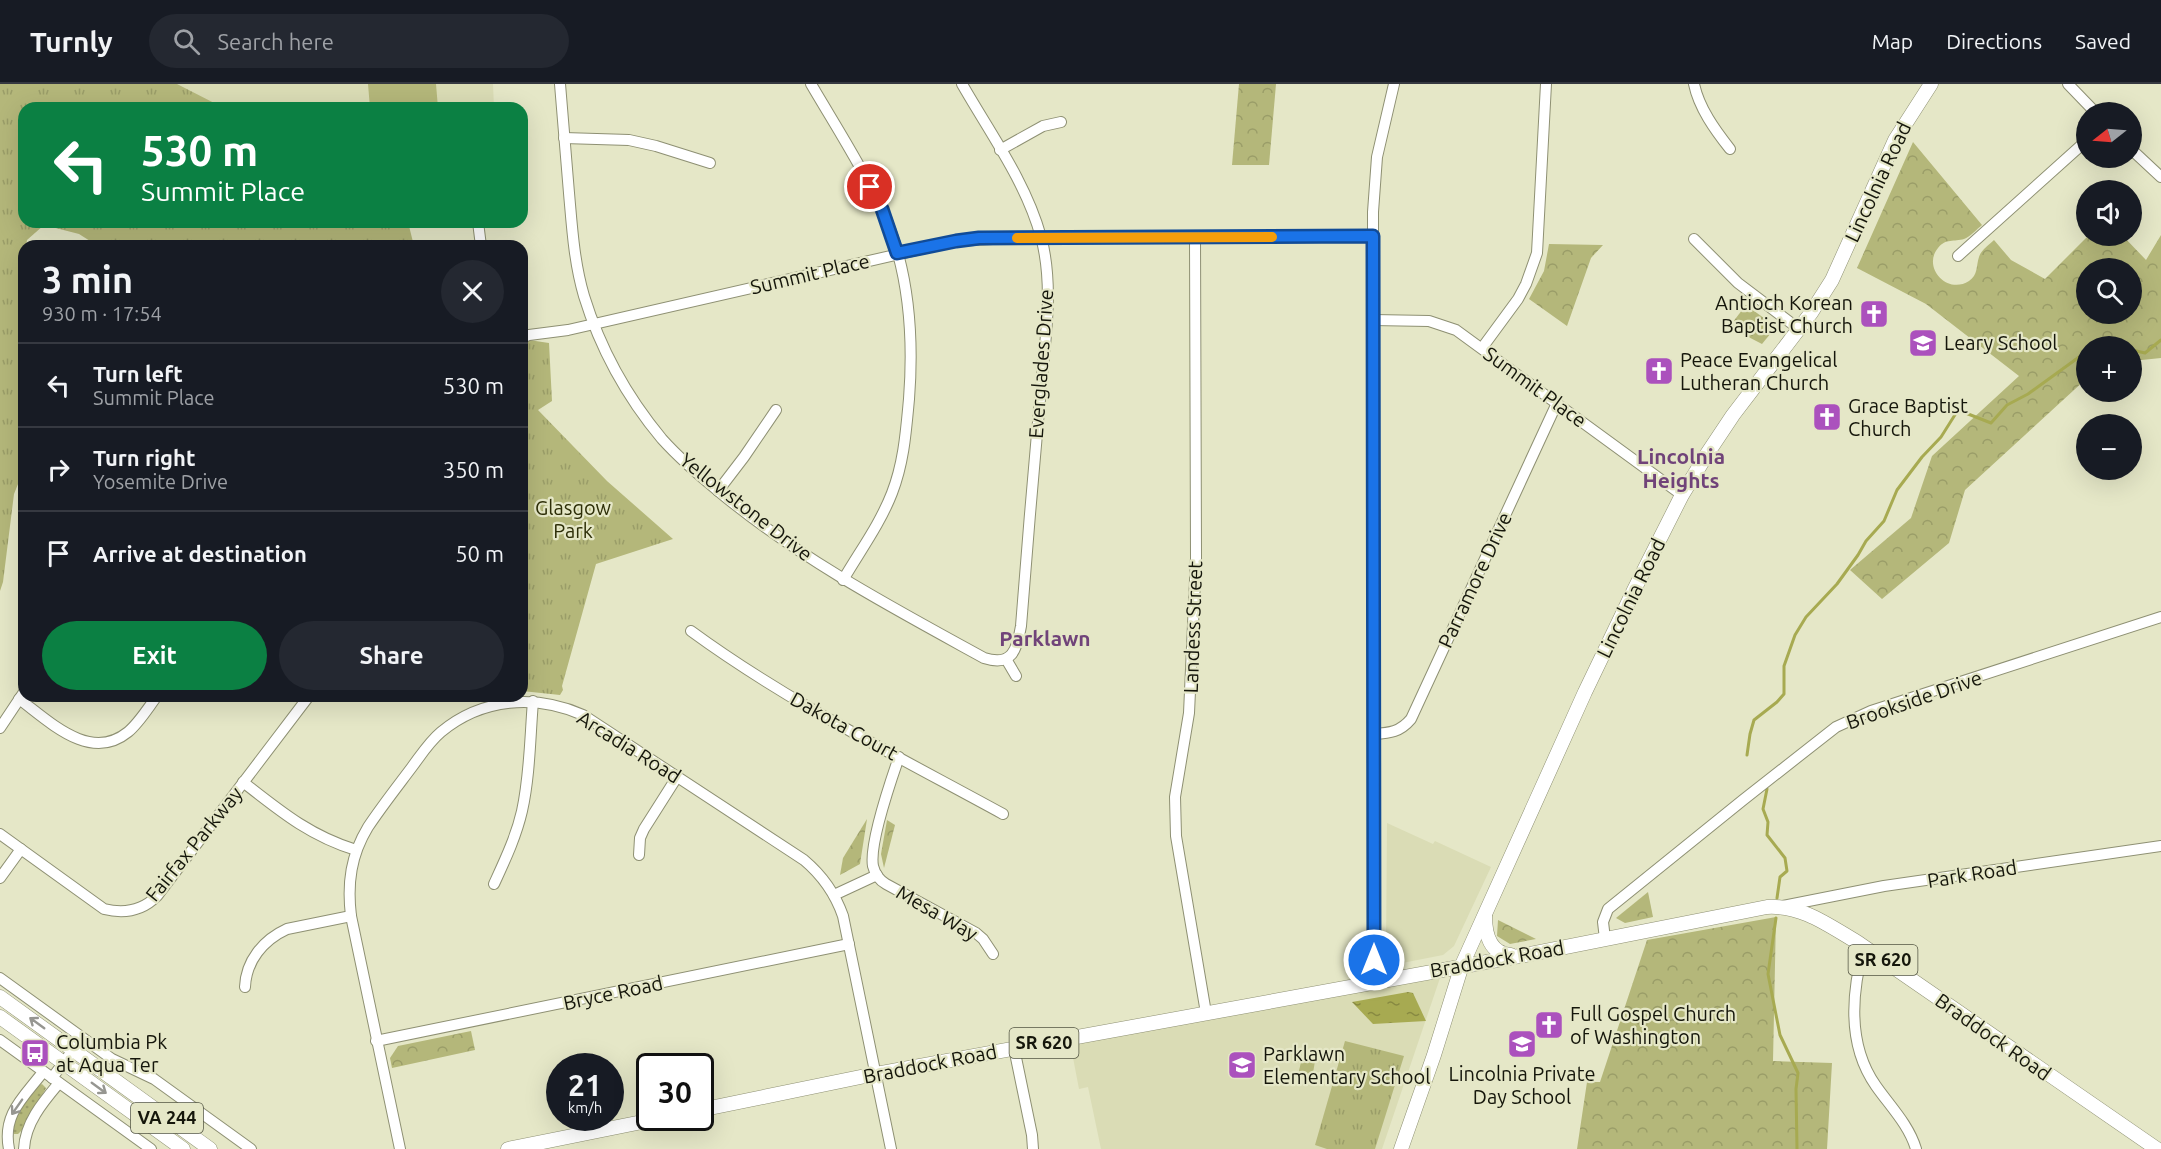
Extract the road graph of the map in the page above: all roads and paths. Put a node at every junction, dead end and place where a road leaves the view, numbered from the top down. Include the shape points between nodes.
1 (560, 84) edge
2 (812, 84) edge
3 (962, 84) edge
4 (1394, 84) edge
5 (1546, 84) edge
6 (1694, 84) edge
7 (1931, 84) edge
8 (2068, 84) edge
9 (2085, 102) edge
10 (1061, 122) dead end
11 (564, 138) junction
12 (1730, 149) dead end
13 (1000, 150) junction
14 (2076, 150) edge
15 (2142, 159) edge
16 (710, 164) dead end
17 (2161, 177) edge
18 (1373, 236) junction
19 (1195, 237) junction
20 (1041, 238) junction
21 (1694, 239) dead end
22 (897, 253) junction
23 (1958, 256) dead end
24 (1373, 320) junction
25 (594, 324) junction
26 (1799, 329) junction
27 (528, 332) edge
28 (538, 334) junction
29 (528, 336) edge
30 (1482, 348) junction
31 (1557, 403) junction
32 (776, 410) dead end
33 (718, 491) junction
34 (1683, 495) junction
35 (843, 580) junction
36 (2161, 616) edge
37 (690, 631) dead end
38 (1006, 659) junction
39 (1016, 676) dead end
40 (18, 701) edge
41 (528, 701) edge
42 (533, 701) junction
43 (30, 702) edge
44 (152, 702) edge
45 (304, 702) edge
46 (516, 702) edge
47 (0, 728) edge
48 (1374, 734) junction
49 (899, 758) junction
50 (677, 777) junction
51 (243, 782) junction
52 (1003, 814) dead end
53 (0, 834) edge
54 (2161, 846) edge
55 (21, 849) junction
56 (356, 850) junction
57 (639, 855) dead end
58 (877, 875) junction
59 (0, 878) edge
60 (494, 884) dead end
61 (834, 895) junction
62 (1783, 906) junction
63 (1485, 915) junction
64 (351, 916) junction
65 (1605, 939) junction
66 (849, 944) junction
67 (1864, 947) junction
68 (993, 954) dead end
69 (1525, 955) junction
70 (1462, 966) junction
71 (0, 978) edge
72 (1374, 982) junction
73 (245, 987) dead end
74 (0, 997) edge
75 (1206, 1013) junction
76 (0, 1017) edge
77 (0, 1040) edge
78 (376, 1041) junction
79 (1014, 1048) junction
80 (73, 1050) junction
81 (64, 1063) junction
82 (875, 1074) junction
83 (51, 1078) junction
84 (714, 1107) edge
85 (636, 1123) edge
86 (5, 1141) edge
87 (24, 1145) edge
88 (151, 1149) edge
89 (183, 1149) edge
90 (210, 1149) edge
91 (251, 1149) edge
92 (400, 1149) edge
93 (508, 1149) edge
94 (891, 1149) edge
95 (1033, 1149) edge
96 (1401, 1149) edge
97 (1916, 1149) edge
98 (2157, 1149) edge

1 - 11 street, Yellowstone Drive
2 - 22 street via 874,194
3 - 13 street, Everglades Drive
4 - 18 street via 1377,157
5 - 30 street via 1537,253 1518,299
6 - 12 street via 1710,121
7 - 26 main road, Lincolnia Road via 1895,140 1832,280
8 - 9 street
10 - 13 street via 1043,126
11 - 16 street via 629,140
11 - 25 street, Yellowstone Drive via 574,249
13 - 20 street, Everglades Drive via 1033,212
14 - 23 street
15 - 17 street
18 - 19 street, Summit Place
18 - 24 street
19 - 20 street, Summit Place
19 - 75 street, Landess Street via 1196,558 1189,713 1174,817
20 - 22 street, Summit Place via 968,239
20 - 38 street, Everglades Drive via 1048,297 1021,626 1016,649
21 - 26 street via 1738,283
22 - 25 street, Summit Place
22 - 35 street via 907,301 912,362 904,453 882,514
24 - 30 street, Summit Place via 1442,324
24 - 48 street
25 - 28 street, Summit Place
25 - 33 street, Yellowstone Drive via 615,370 643,414 680,457
26 - 34 main road, Lincolnia Road via 1720,434
27 - 28 street, Summit Place
28 - 29 street, Summit Place
30 - 31 street, Summit Place
31 - 34 street, Summit Place
31 - 48 street, Parramore Drive via 1411,719 1398,731
32 - 33 street
33 - 35 street, Yellowstone Drive
34 - 63 main road, Lincolnia Road via 1590,682
35 - 38 street, Yellowstone Drive via 984,658
36 - 65 street, Brookside Drive via 1871,711 1836,728 1608,909 1603,922
37 - 49 street, Dakota Court via 765,681
38 - 39 street
40 - 47 street
41 - 42 street, Arcadia Road
42 - 50 street, Arcadia Road via 583,715
42 - 60 street via 522,810 509,853
43 - 44 street via 66,733 98,744 129,731
45 - 51 street, Fairfax Parkway
46 - 56 street, Arcadia Road via 484,708 440,733 382,806
48 - 72 street
49 - 52 street, Dakota Court
49 - 58 street via 874,848
50 - 57 street via 644,829
50 - 61 street, Arcadia Road via 804,860
51 - 55 street, Fairfax Parkway via 157,896 135,910 104,909
51 - 56 street via 303,828
53 - 55 street, Fairfax Parkway
54 - 62 street, Park Road via 1884,886
55 - 59 street
56 - 64 street, Arcadia Road via 349,880
58 - 61 street
58 - 68 street, Mesa Way via 886,884 976,933
61 - 66 street, Arcadia Road
62 - 65 main road, Braddock Road / SR 620
62 - 67 main road, Braddock Road / SR 620 via 1814,916
63 - 69 main road via 1488,939 1496,950 1506,955
63 - 70 main road, Lincolnia Road
64 - 73 street via 277,934 250,963
64 - 78 street, Arcadia Road
65 - 69 main road, Braddock Road / SR 620
66 - 78 street, Bryce Road
66 - 82 street, Arcadia Road
67 - 97 street via 1855,985 1856,1042 1866,1070
67 - 98 main road, Braddock Road / SR 620
69 - 70 main road, Braddock Road / SR 620
70 - 72 main road, Braddock Road / SR 620
70 - 96 main road, Lincolnia Road
71 - 91 street via 112,1059 153,1079
72 - 75 main road, Braddock Road / SR 620
80 -> 74 main road, VA 244
75 - 79 main road, Braddock Road / SR 620
76 - 81 main road, VA 244
77 - 83 street
78 - 92 street, Arcadia Road
79 - 82 main road, Braddock Road / SR 620
79 - 95 street
80 - 81 street
80 - 90 main road, VA 244
81 - 83 street
81 -> 89 main road, VA 244
82 - 84 main road, Braddock Road / SR 620
82 - 94 street, Arcadia Road
83 -> 86 street via 14,1110
83 - 87 street
83 - 88 street
85 - 93 main road
86 - 87 street

